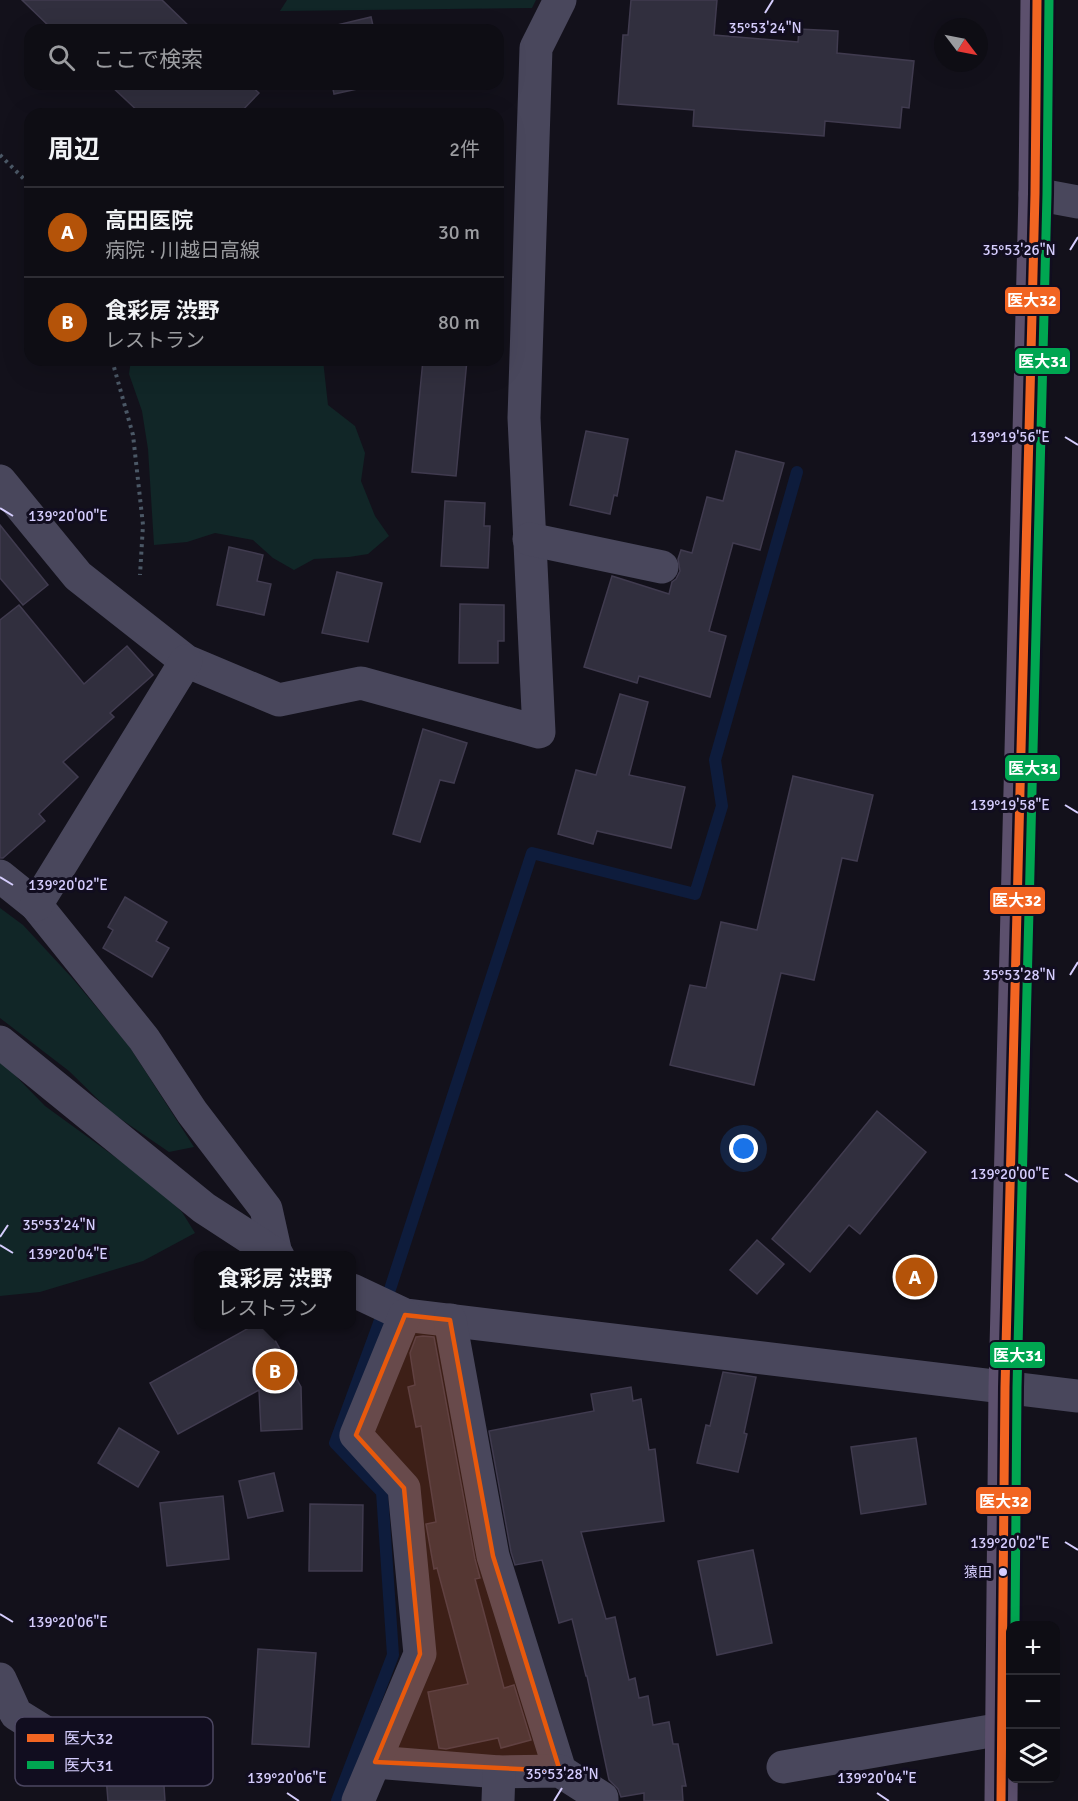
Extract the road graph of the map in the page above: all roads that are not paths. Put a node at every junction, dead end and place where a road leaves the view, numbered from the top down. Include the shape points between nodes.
1 (560, 0) edge
2 (1037, 0) edge
3 (1035, 194) junction
4 (1078, 202) edge
5 (0, 481) edge
6 (529, 539) junction
7 (662, 567) dead end
8 (186, 661) junction
9 (0, 876) edge
10 (36, 905) junction
11 (0, 1042) edge
12 (271, 1251) edge
13 (276, 1251) edge
14 (356, 1292) edge
15 (405, 1315) junction
16 (450, 1320) junction
17 (1005, 1387) junction
18 (1078, 1396) edge
19 (0, 1679) edge
20 (21, 1717) edge
21 (1002, 1729) junction
22 (375, 1762) junction
23 (783, 1767) dead end
24 (560, 1771) junction
25 (498, 1786) edge
26 (358, 1801) edge
27 (602, 1801) edge
28 (1001, 1801) edge

1 - 6 street via 536,48 524,418
2 - 3 main road
3 - 4 street
3 - 17 main road
5 - 8 street via 78,576
6 - 7 street
6 - 8 street via 539,732 361,683 279,700
8 - 10 street
9 - 10 street
10 - 13 street via 144,1039 192,1112 266,1209
11 - 12 street via 204,1208
14 - 15 street
15 - 16 street
15 - 22 street via 356,1435 404,1488 420,1654
16 - 17 street
16 - 24 street via 493,1556
17 - 18 street
17 - 21 main road
19 - 20 street
21 - 23 street
21 - 28 main road
22 - 25 street
22 - 26 street
24 - 25 street
24 - 27 street

